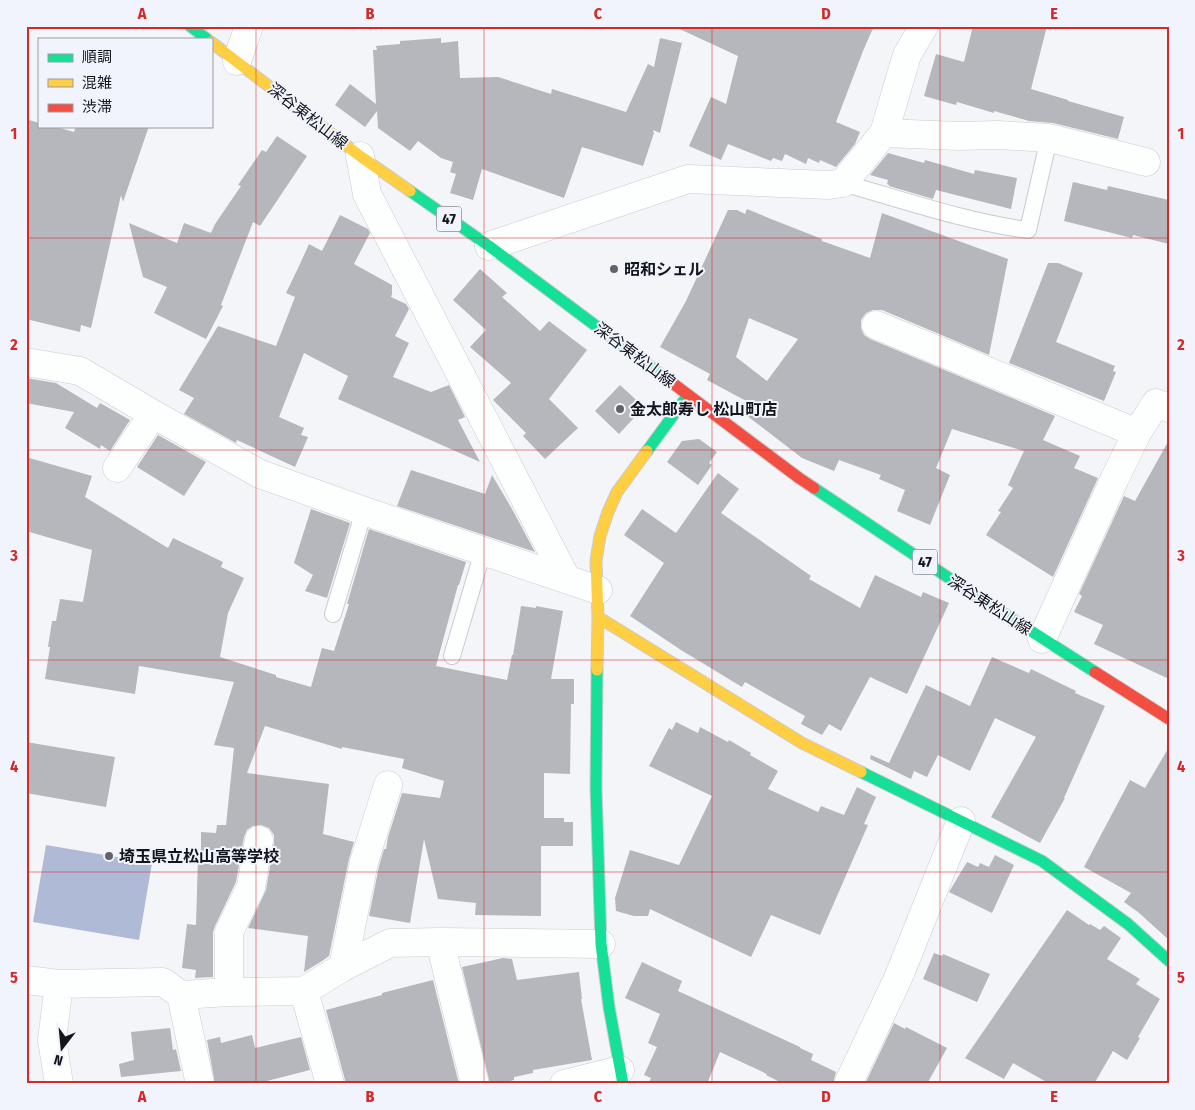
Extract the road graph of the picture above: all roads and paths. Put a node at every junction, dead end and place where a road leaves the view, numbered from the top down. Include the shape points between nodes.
1 (190, 26) edge
2 (250, 26) edge
3 (924, 26) edge
4 (206, 38) edge
5 (212, 43) edge
6 (237, 61) junction
7 (884, 133) junction
8 (1049, 138) junction
9 (360, 156) junction
10 (1146, 162) dead end
11 (843, 183) junction
12 (488, 246) junction
13 (876, 325) dead end
14 (26, 362) edge
15 (688, 395) junction
16 (1169, 408) edge
17 (153, 414) junction
18 (1137, 433) junction
19 (117, 468) dead end
20 (364, 511) junction
21 (483, 550) junction
22 (567, 580) junction
23 (598, 590) junction
24 (333, 614) dead end
25 (598, 617) junction
26 (1042, 639) junction
27 (452, 656) dead end
28 (1169, 719) edge
29 (388, 786) dead end
30 (961, 821) junction
31 (259, 840) dead end
32 (440, 942) junction
33 (601, 944) junction
34 (1169, 961) edge
35 (344, 967) junction
36 (26, 980) edge
37 (59, 984) junction
38 (304, 991) junction
39 (230, 992) junction
40 (181, 995) junction
41 (622, 1077) edge
42 (59, 1084) edge
43 (200, 1084) edge
44 (330, 1084) edge
45 (475, 1084) edge
46 (564, 1084) edge
47 (848, 1084) edge

1 - 4 street
2 - 6 street
3 - 7 street via 907,55
5 - 6 street, 深谷東松山線 / 47
6 - 9 street, 深谷東松山線 / 47
7 - 8 street
7 - 11 street
8 - 10 street
8 - 11 lane via 1028,230 1002,227
9 - 12 street, 深谷東松山線 / 47
9 - 22 street via 368,194
11 - 12 street via 688,179
12 - 15 street, 深谷東松山線 / 47
13 - 18 street
14 - 17 street via 80,371
15 - 23 street via 617,492 600,536 596,562
15 - 26 street, 深谷東松山線 / 47 via 799,478
16 - 18 street via 1156,402
17 - 19 street
17 - 20 street via 260,474
18 - 26 street
20 - 21 street
20 - 24 lane
21 - 22 street
21 - 27 lane
22 - 23 street
23 - 25 street
25 - 30 street via 802,743
25 - 33 street via 596,788
26 - 28 street, 深谷東松山線 / 47
29 - 35 street via 364,862
30 - 34 street via 1042,861 1128,924
30 - 47 street via 899,976
31 - 39 street via 251,887 229,932
32 - 33 street
32 - 35 street via 390,943
32 - 45 street
33 - 41 street
35 - 38 street
36 - 37 street
37 - 40 street via 163,982
37 - 42 street via 52,1040
38 - 39 street
38 - 44 street
39 - 40 street
40 - 43 street
41 - 46 street

